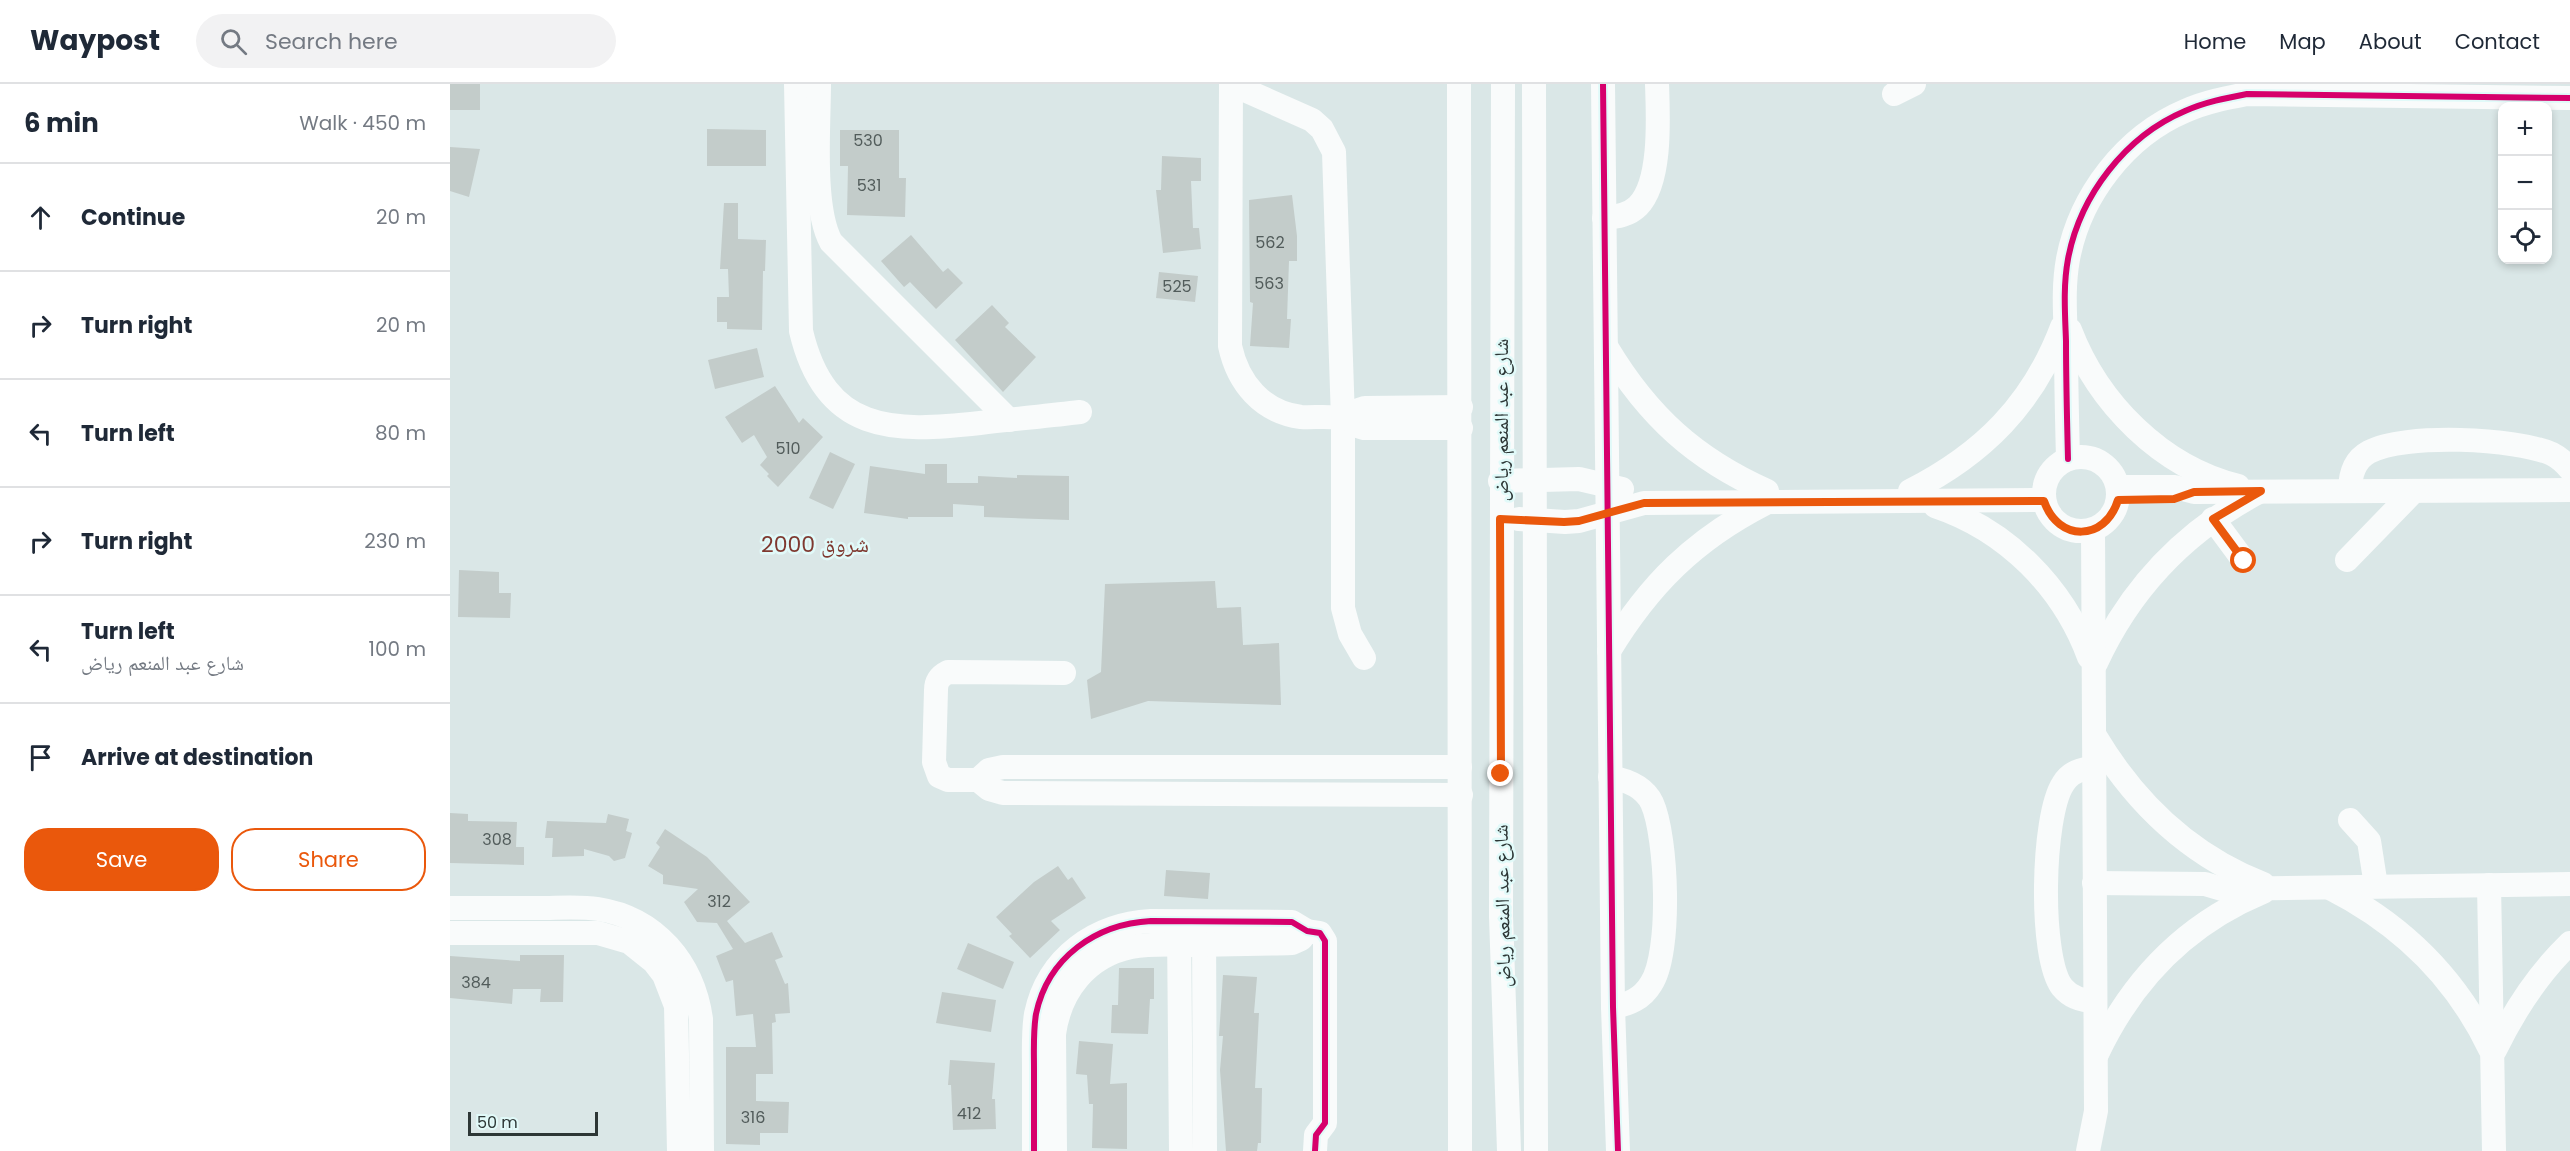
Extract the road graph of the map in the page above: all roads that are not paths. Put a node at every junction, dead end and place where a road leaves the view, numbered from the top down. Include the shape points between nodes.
1 (796, 84) edge
2 (819, 84) edge
3 (1231, 84) edge
4 (1459, 84) edge
5 (1503, 84) edge
6 (1534, 84) edge
7 (1603, 84) edge
8 (1657, 84) edge
9 (2551, 84) edge
10 (2285, 89) edge
11 (2416, 90) edge
12 (2570, 97) edge
13 (808, 172) junction
14 (1604, 218) junction
15 (2066, 319) junction
16 (1606, 346) junction
17 (1080, 412) dead end
18 (1461, 417) junction
19 (1343, 419) junction
20 (1009, 420) junction
21 (2068, 459) junction
22 (2570, 469) edge
23 (1535, 479) junction
24 (1500, 481) junction
25 (1607, 485) junction
26 (2570, 490) edge
27 (2261, 491) junction
28 (2350, 491) junction
29 (2414, 491) junction
30 (2118, 494) junction
31 (2044, 495) junction
32 (1915, 496) junction
33 (1767, 497) junction
34 (1608, 513) junction
35 (1500, 519) junction
36 (1535, 519) junction
37 (2213, 519) junction
38 (2093, 530) junction
39 (2347, 560) dead end
40 (2244, 561) dead end
41 (1609, 651) junction
42 (1364, 658) dead end
43 (2094, 668) junction
44 (1064, 673) dead end
45 (2094, 734) junction
46 (1461, 766) junction
47 (2094, 768) junction
48 (1610, 777) junction
49 (978, 780) junction
50 (1461, 795) junction
51 (2350, 820) dead end
52 (2570, 884) edge
53 (2489, 885) junction
54 (2376, 886) junction
55 (2327, 887) junction
56 (2274, 888) junction
57 (2095, 889) junction
58 (450, 908) edge
59 (1179, 921) junction
60 (1204, 921) junction
61 (1307, 931) junction
62 (450, 933) edge
63 (2570, 943) edge
64 (1179, 945) junction
65 (1204, 945) junction
66 (2095, 1002) junction
67 (1613, 1007) junction
68 (2492, 1055) junction
69 (2095, 1058) junction
70 (2494, 1116) junction
71 (1620, 1148) edge
72 (679, 1151) edge
73 (702, 1151) edge
74 (1034, 1151) edge
75 (1055, 1151) edge
76 (1181, 1151) edge
77 (1205, 1151) edge
78 (1315, 1151) edge
79 (1460, 1151) edge
80 (1509, 1151) edge
81 (1536, 1151) edge
82 (2088, 1151) edge
83 (2477, 1151) edge
84 (2494, 1151) edge
85 (2511, 1151) edge

1 - 13 street
2 - 13 street
3 - 19 street via 1312,120 1334,152
3 - 19 street via 1233,361 1248,388 1271,407 1299,417
4 - 18 street
5 - 24 street, شارع عبد المنعم رياض
6 - 23 street, شارع عبد المنعم رياض
7 - 14 street
8 - 14 street via 1656,141 1646,197 1628,213
9 - 12 street
10 - 11 street
10 - 15 street via 2194,107 2156,127 2130,147 2108,171 2076,228 2064,288
11 - 12 street
13 - 20 street via 831,242
13 - 20 street via 801,331 812,368 834,400 865,418 899,428
14 - 16 street
15 - 21 street
15 - 27 street via 2091,375 2130,423 2153,443 2206,475
15 - 32 street via 2041,373 2006,421
16 - 25 street
16 - 33 street via 1641,399 1685,444
17 - 20 street
18 - 19 street via 1364,428
18 - 46 street
19 - 42 street via 1343,608 1350,634
21 - 30 street via 2099,461 2114,477
21 - 31 street via 2054,468
22 - 28 street via 2556,456 2518,446 2462,440 2406,443 2378,448 2359,460 2350,480
23 - 24 street
23 - 25 street via 1579,478
23 - 36 street, شارع عبد المنعم رياض
24 - 35 street, شارع عبد المنعم رياض
25 - 33 street via 1644,492
25 - 34 street
26 - 29 street
27 - 28 street
27 - 30 street via 2194,492 2174,499
27 - 37 street
28 - 29 street
29 - 39 street
30 - 38 street via 2110,519
31 - 32 street
31 - 38 street via 2054,520 2062,526 2072,531
32 - 33 street
32 - 43 street via 1980,526 2031,565 2069,614
33 - 34 street via 1644,503
33 - 41 street via 1688,553 1644,598
34 - 36 street via 1564,522
34 - 41 street
35 - 36 street
35 - 80 street, شارع عبد المنعم رياض via 1501,916
36 - 81 street, شارع عبد المنعم رياض
37 - 40 street
37 - 43 street via 2170,554 2134,595
38 - 43 street
41 - 48 street
43 - 45 street
44 - 49 street via 948,672 939,679 934,767 939,776 948,780
45 - 47 street
45 - 56 street via 2127,785 2169,828 2218,863
46 - 49 street via 1003,767 989,770
46 - 50 street
47 - 57 street
47 - 66 street via 2075,772 2058,794 2047,855 2046,886 2049,937 2057,978 2068,993
48 - 67 street
48 - 67 street via 1631,782 1652,804 1664,870 1665,904 1663,938 1652,983 1636,1000
49 - 50 street via 1003,793
50 - 79 street
51 - 54 street via 2369,841
52 - 53 street
53 - 54 street
53 - 68 street
54 - 55 street
55 - 56 street
55 - 68 street via 2380,916 2426,955 2464,1002
56 - 57 street via 2222,889 2205,884
56 - 69 street via 2216,915 2166,954 2125,1002
57 - 66 street
58 - 73 street via 596,909 631,919 661,939 684,967 698,1000
59 - 60 street
59 - 64 street
59 - 74 street via 1131,922 1112,927 1077,946 1051,976 1036,1013 1034,1033
60 - 61 street via 1292,922
60 - 65 street
61 - 65 street via 1292,943
61 - 78 street via 1320,933 1325,941 1325,1123 1316,1135
62 - 72 street via 598,933 629,942 654,962 668,983 676,1006
63 - 68 street via 2521,1002
64 - 65 street
64 - 75 street via 1117,950 1090,966 1069,989 1056,1018 1054,1034
64 - 76 street
65 - 77 street
66 - 69 street
67 - 71 street
68 - 70 street
69 - 82 street via 2096,1111
70 - 83 street
70 - 84 street
70 - 85 street

